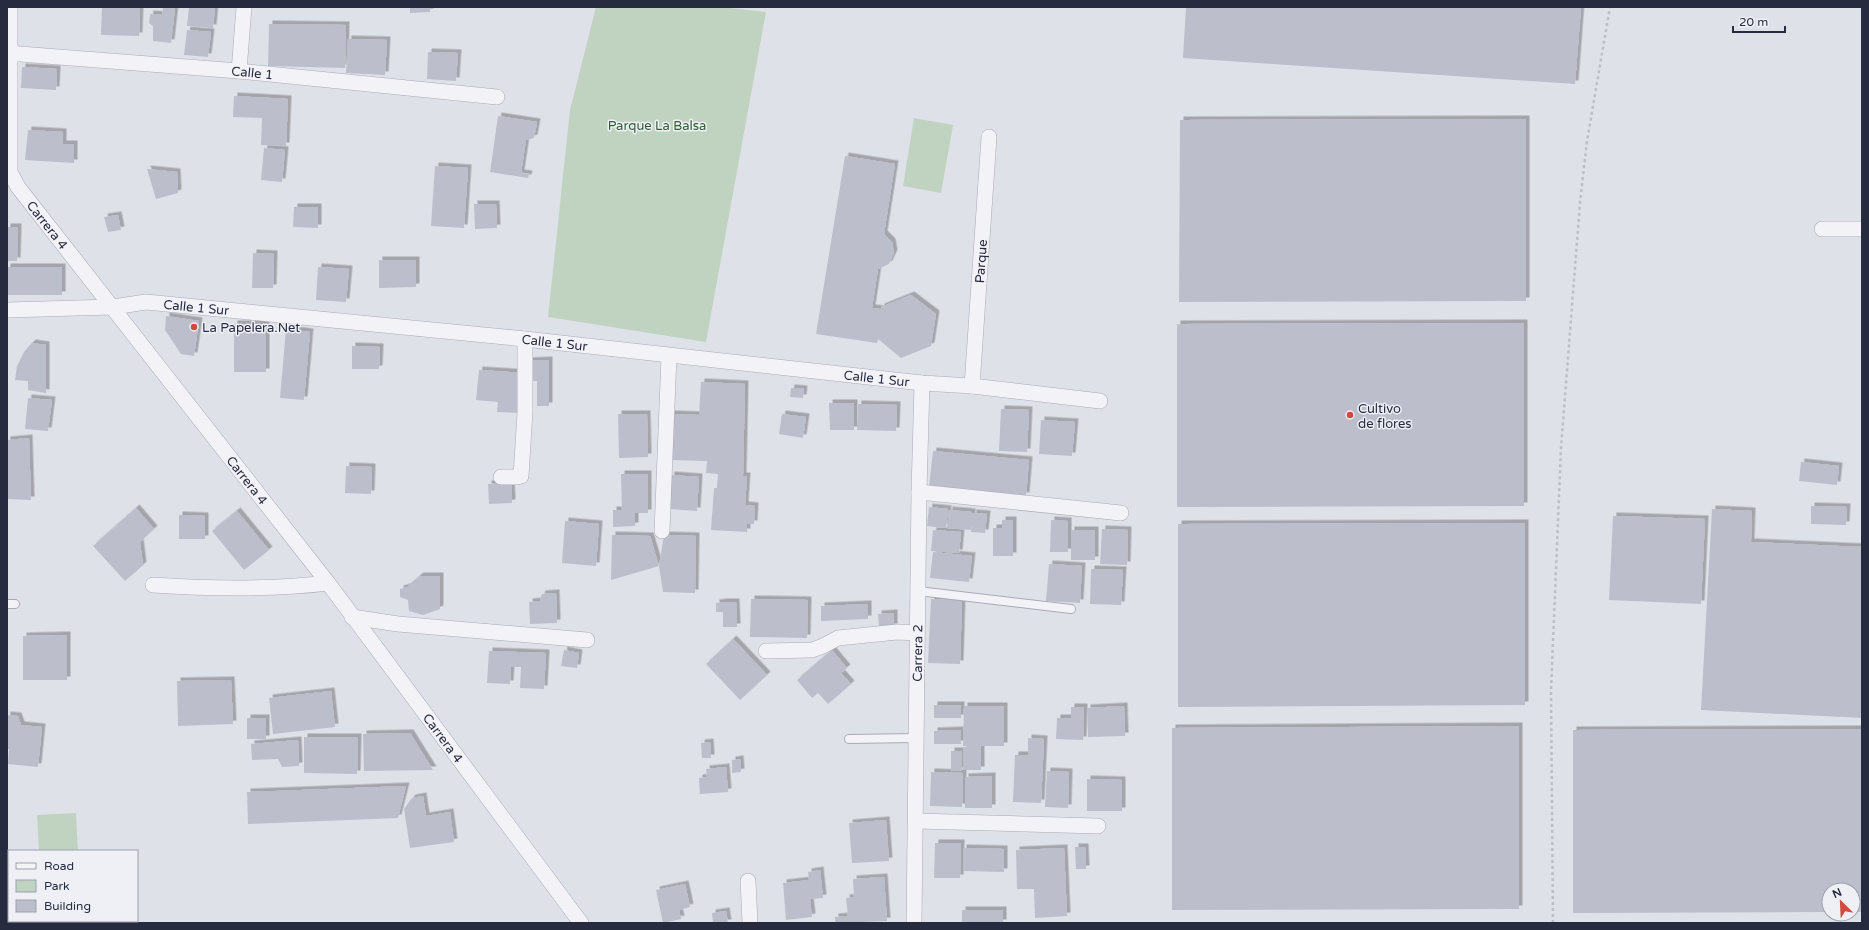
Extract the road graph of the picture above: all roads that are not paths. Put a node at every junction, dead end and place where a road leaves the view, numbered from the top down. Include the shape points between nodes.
1 (10, 7) edge
2 (244, 7) edge
3 (8, 53) edge
4 (239, 71) junction
5 (497, 97) dead end
6 (989, 137) dead end
7 (8, 172) edge
8 (1822, 229) dead end
9 (1862, 229) edge
10 (113, 307) junction
11 (7, 310) edge
12 (526, 339) junction
13 (669, 356) junction
14 (922, 383) junction
15 (972, 386) junction
16 (1100, 401) dead end
17 (501, 477) dead end
18 (919, 492) junction
19 (1121, 513) dead end
20 (662, 531) dead end
21 (328, 583) junction
22 (153, 585) dead end
23 (918, 592) junction
24 (1071, 609) dead end
25 (352, 617) junction
26 (917, 633) junction
27 (587, 640) dead end
28 (766, 651) dead end
29 (916, 738) junction
30 (849, 739) dead end
31 (916, 821) junction
32 (1098, 826) dead end
33 (748, 881) dead end
34 (581, 923) edge
35 (750, 923) edge
36 (914, 923) edge

1 - 3 street, Carrera 4
2 - 4 street
3 - 4 street, Calle 1
3 - 7 street, Carrera 4
4 - 5 street, Calle 1
6 - 15 street, Parque
7 - 10 street, Carrera 4
8 - 9 street
10 - 11 street, Calle 1 Sur
10 - 12 street, Calle 1 Sur via 146,302
10 - 21 street, Carrera 4
12 - 13 street, Calle 1 Sur
12 - 17 street via 521,476
13 - 14 street, Calle 1 Sur
13 - 20 street
14 - 15 street, Calle 1 Sur
14 - 18 street, Carrera 2
15 - 16 street, Calle 1 Sur
18 - 19 street
18 - 23 street, Carrera 2
21 - 22 street via 303,586 201,588
21 - 25 street, Carrera 4
23 - 24 lane
23 - 26 street, Carrera 2
25 - 27 street via 398,624
25 - 34 street, Carrera 4
26 - 28 street via 897,632 838,638 812,650
26 - 29 street, Carrera 2
29 - 30 lane
29 - 31 street, Carrera 2
31 - 32 street
31 - 36 street, Carrera 2
33 - 35 street

